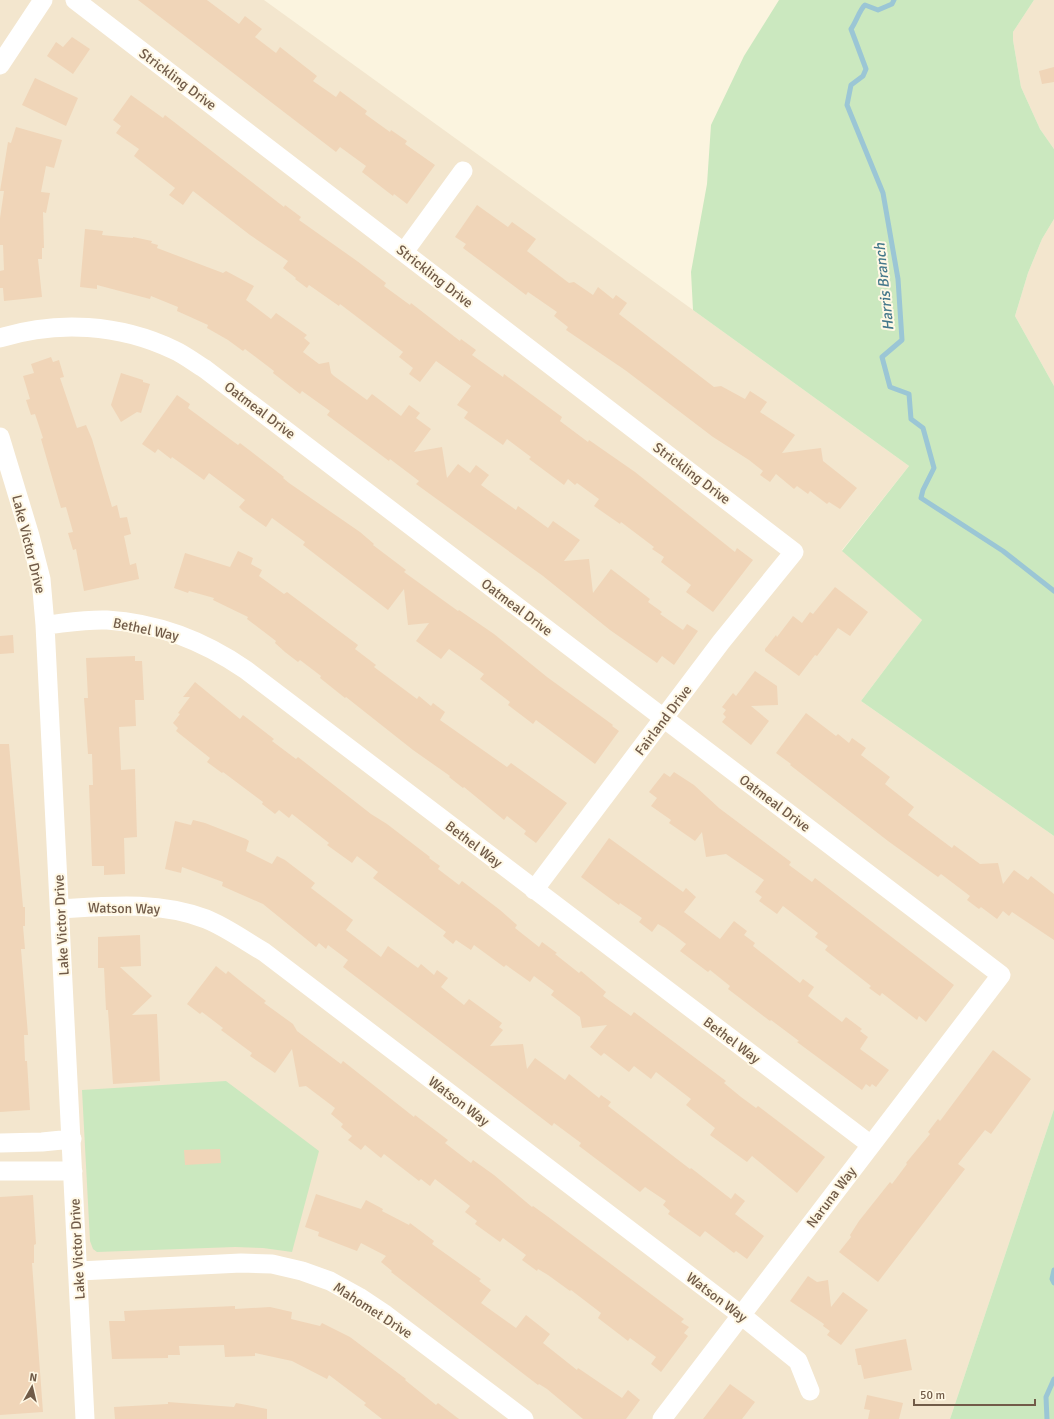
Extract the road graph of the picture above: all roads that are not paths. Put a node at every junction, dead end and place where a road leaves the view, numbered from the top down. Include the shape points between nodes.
1 (44, 0) edge
2 (75, 0) edge
3 (0, 65) edge
4 (463, 171) dead end
5 (404, 252) junction
6 (0, 338) edge
7 (0, 437) edge
8 (794, 552) joint
9 (45, 625) junction
10 (664, 719) junction
11 (534, 890) junction
12 (60, 909) junction
13 (1000, 975) joint
14 (72, 1139) junction
15 (0, 1144) edge
16 (871, 1145) junction
17 (0, 1172) edge
18 (74, 1172) junction
19 (79, 1271) junction
20 (741, 1315) junction
21 (810, 1391) dead end
22 (85, 1419) edge
23 (524, 1419) edge
24 (662, 1419) edge

1 - 3 street
2 - 5 street, Strickling Drive
4 - 5 street
5 - 8 street, Strickling Drive
6 - 10 street, Oatmeal Drive via 38,329 72,326 105,329 142,337 174,350 205,369
7 - 9 street, Lake Victor Drive via 41,579
8 - 10 street, Fairland Drive via 721,642
9 - 11 street, Bethel Way via 106,620 137,624 166,630 222,654
9 - 12 street, Lake Victor Drive
10 - 11 street, Fairland Drive
10 - 13 street, Oatmeal Drive
11 - 16 street, Bethel Way
12 - 14 street, Lake Victor Drive
12 - 20 street, Watson Way via 119,905 177,910 206,919 236,934 264,952
13 - 16 street, Naruna Way
14 - 15 street
14 - 18 street, Lake Victor Drive
16 - 20 street, Naruna Way
17 - 18 street
18 - 19 street, Lake Victor Drive
19 - 22 street, Lake Victor Drive
19 - 23 street, Mahomet Drive via 241,1263 272,1264 302,1271 330,1281 381,1311
20 - 21 street, Watson Way via 798,1360
20 - 24 street, Naruna Way

